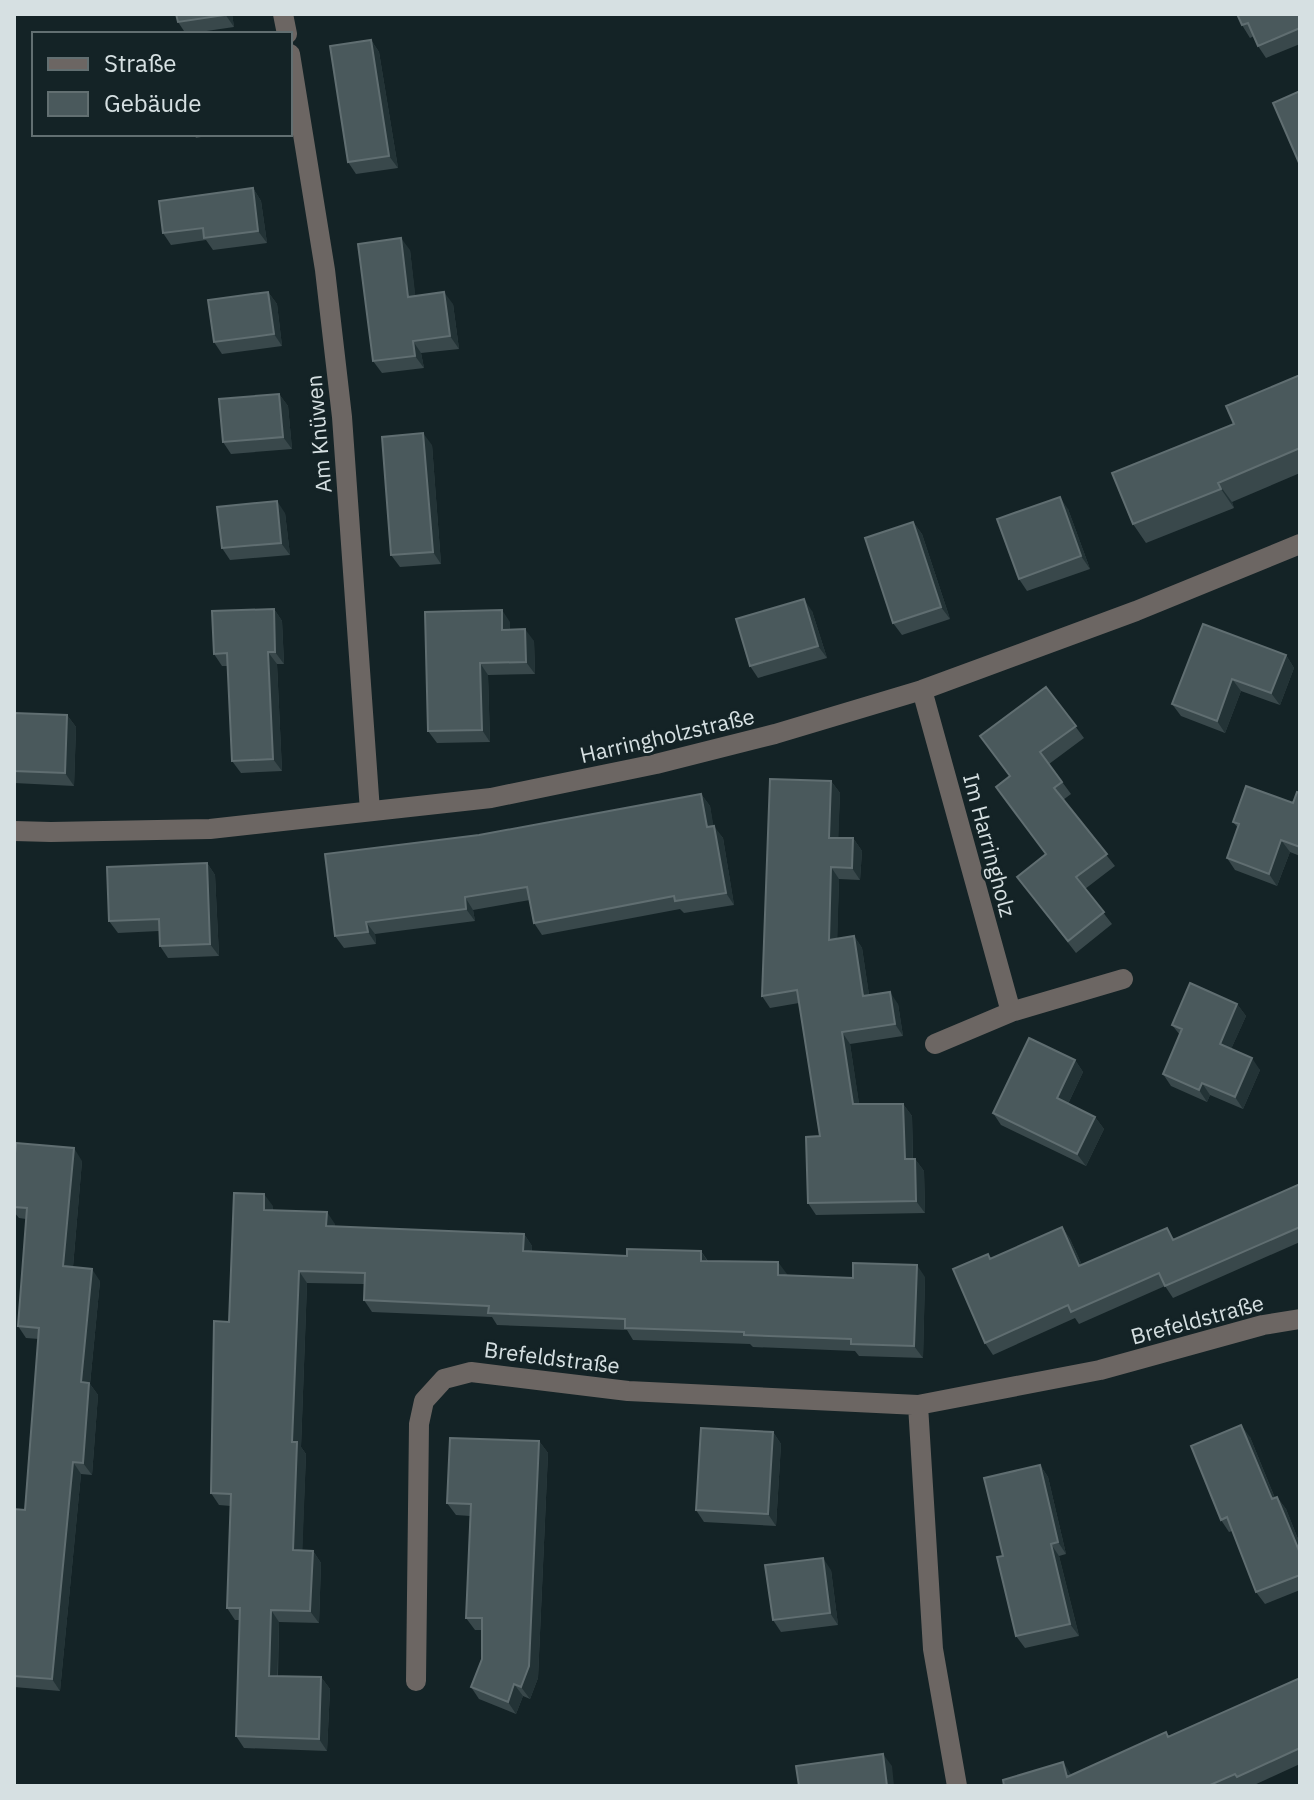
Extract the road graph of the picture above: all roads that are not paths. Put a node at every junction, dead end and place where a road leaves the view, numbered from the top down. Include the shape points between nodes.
1 (292, 66) edge
2 (1300, 544) edge
3 (922, 690) junction
4 (370, 811) junction
5 (14, 831) edge
6 (1123, 979) dead end
7 (1011, 1012) junction
8 (935, 1044) dead end
9 (1300, 1319) edge
10 (918, 1405) junction
11 (416, 1681) dead end
12 (957, 1786) edge

1 - 4 street, Am Knüwen via 342,417
2 - 3 street, Harringholzstraße
3 - 4 street, Harringholzstraße via 656,764 491,798
3 - 7 street, Im Harringholz
4 - 5 street, Harringholzstraße via 210,829
6 - 7 street
7 - 8 street
9 - 10 street, Brefeldstraße via 1100,1370
10 - 11 street, Brefeldstraße via 628,1391 471,1372 444,1379 424,1401 419,1424
10 - 12 street via 933,1649

